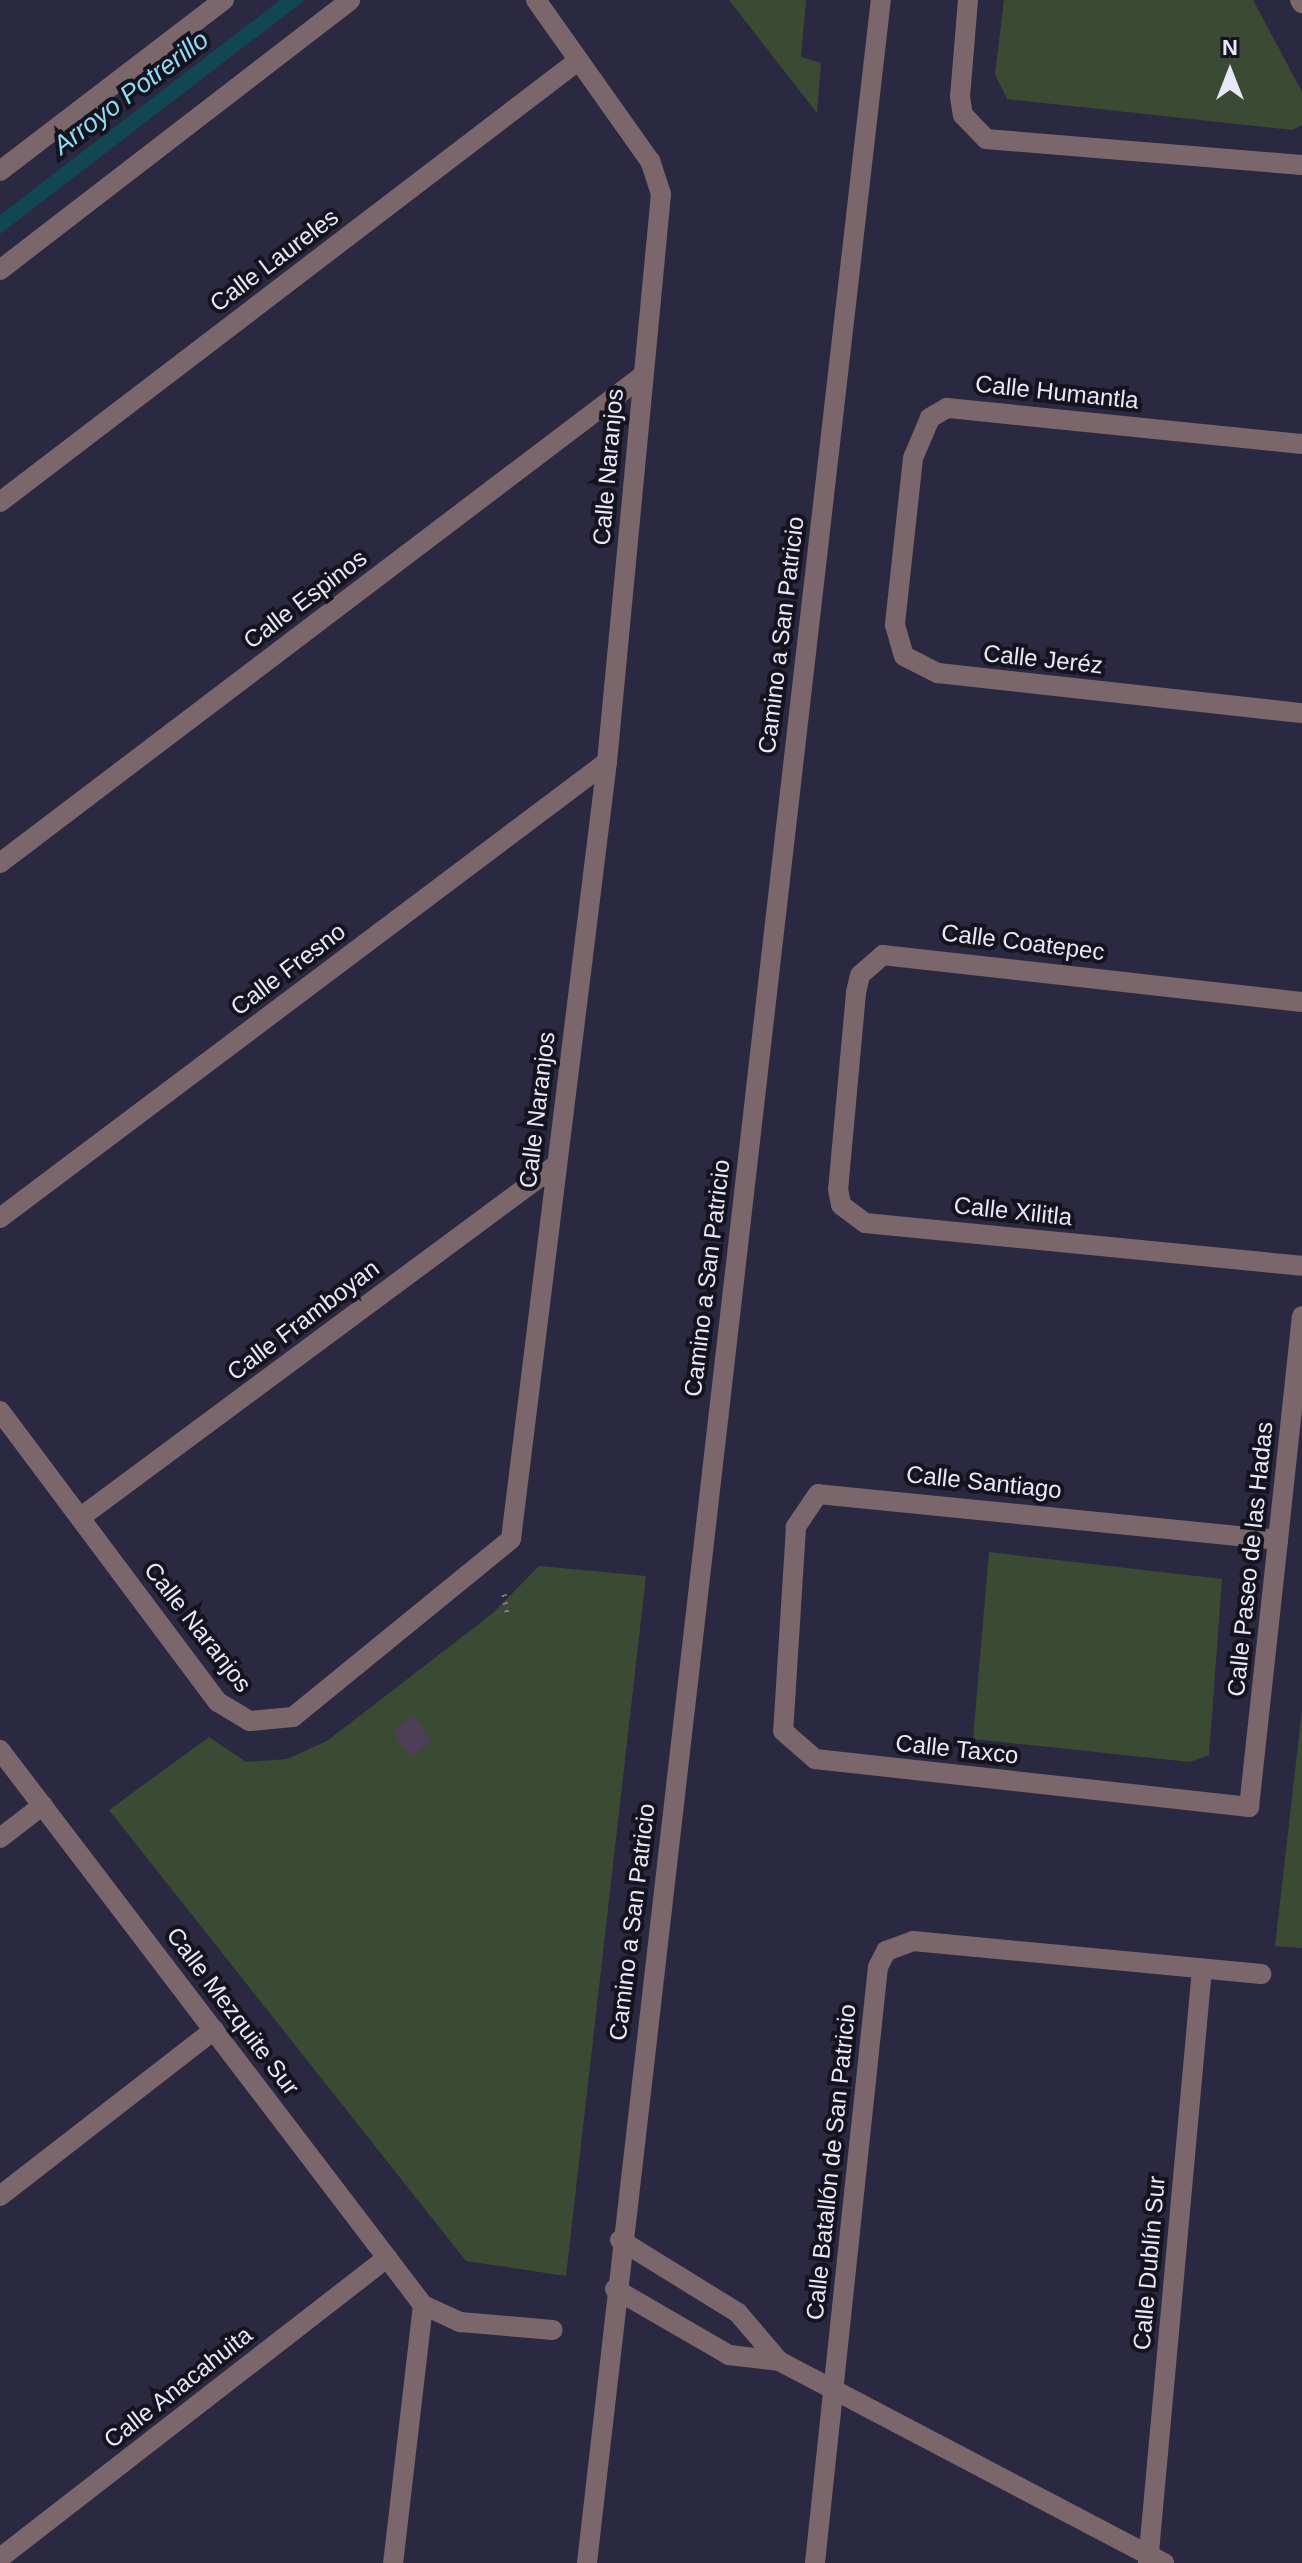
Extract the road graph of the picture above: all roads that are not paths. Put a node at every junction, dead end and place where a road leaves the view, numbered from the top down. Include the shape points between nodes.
1 (224, 0) edge
2 (350, 0) edge
3 (536, 0) edge
4 (881, 0) edge
5 (968, 0) edge
6 (579, 60) junction
7 (1302, 165) edge
8 (0, 171) edge
9 (0, 270) edge
10 (642, 376) junction
11 (1302, 444) edge
12 (0, 502) edge
13 (905, 536) joint
14 (1302, 713) edge
15 (607, 762) junction
16 (0, 863) edge
17 (1302, 1002) edge
18 (847, 1089) joint
19 (556, 1165) junction
20 (0, 1218) edge
21 (1302, 1266) edge
22 (1302, 1316) edge
23 (0, 1411) edge
24 (81, 1517) junction
25 (1278, 1540) junction
26 (788, 1619) joint
27 (0, 1750) edge
28 (43, 1805) junction
29 (1249, 1807) joint
30 (0, 1838) edge
31 (1202, 1968) junction
32 (1261, 1974) dead end
33 (214, 2030) junction
34 (0, 2196) edge
35 (620, 2240) junction
36 (387, 2258) junction
37 (615, 2289) junction
38 (423, 2305) junction
39 (553, 2330) dead end
40 (779, 2361) junction
41 (833, 2392) junction
42 (0, 2558) edge
43 (1153, 2560) edge
44 (393, 2563) edge
45 (587, 2563) edge
46 (815, 2563) edge

1 - 8 street
2 - 9 street
3 - 6 street, Calle Naranjos
4 - 35 street, Camino a San Patricio
5 - 7 street via 963,115 986,139
6 - 10 street, Calle Naranjos via 650,161 661,194
6 - 12 street, Calle Laureles
10 - 15 street, Calle Naranjos
10 - 16 street, Calle Espinos
11 - 13 street, Calle Humantla via 947,408 919,435
13 - 14 street, Calle Jeréz via 896,641 919,668
15 - 19 street, Calle Naranjos
15 - 20 street, Calle Fresno
17 - 18 street, Calle Coatepec via 883,955 860,975
18 - 21 street, Calle Xilitla via 838,1189 841,1205 865,1223
19 - 24 street, Calle Framboyan
19 - 24 street, Calle Naranjos via 511,1539 313,1703 263,1724 228,1710
22 - 25 street, Calle Paseo de las Hadas
23 - 24 street, Calle Naranjos
25 - 26 street, Calle Santiago via 818,1494 796,1527
25 - 29 street, Calle Paseo de las Hadas
26 - 29 street, Calle Taxco via 783,1731 815,1759
27 - 28 street, Calle Mezquite Sur
28 - 30 street
28 - 33 street, Calle Mezquite Sur
31 - 32 street
31 - 41 street, Calle Batallón de San Patricio via 895,1945 878,1967
31 - 43 street, Calle Dublín Sur
33 - 34 street
33 - 36 street, Calle Mezquite Sur
35 - 37 street, Camino a San Patricio
35 - 40 street via 738,2313
36 - 38 street, Calle Mezquite Sur
36 - 42 street, Calle Anacahuita
37 - 40 street via 729,2355
37 - 45 street, Camino a San Patricio
38 - 39 street via 460,2322
38 - 44 street
40 - 41 street
41 - 43 street
41 - 46 street, Calle Batallón de San Patricio

